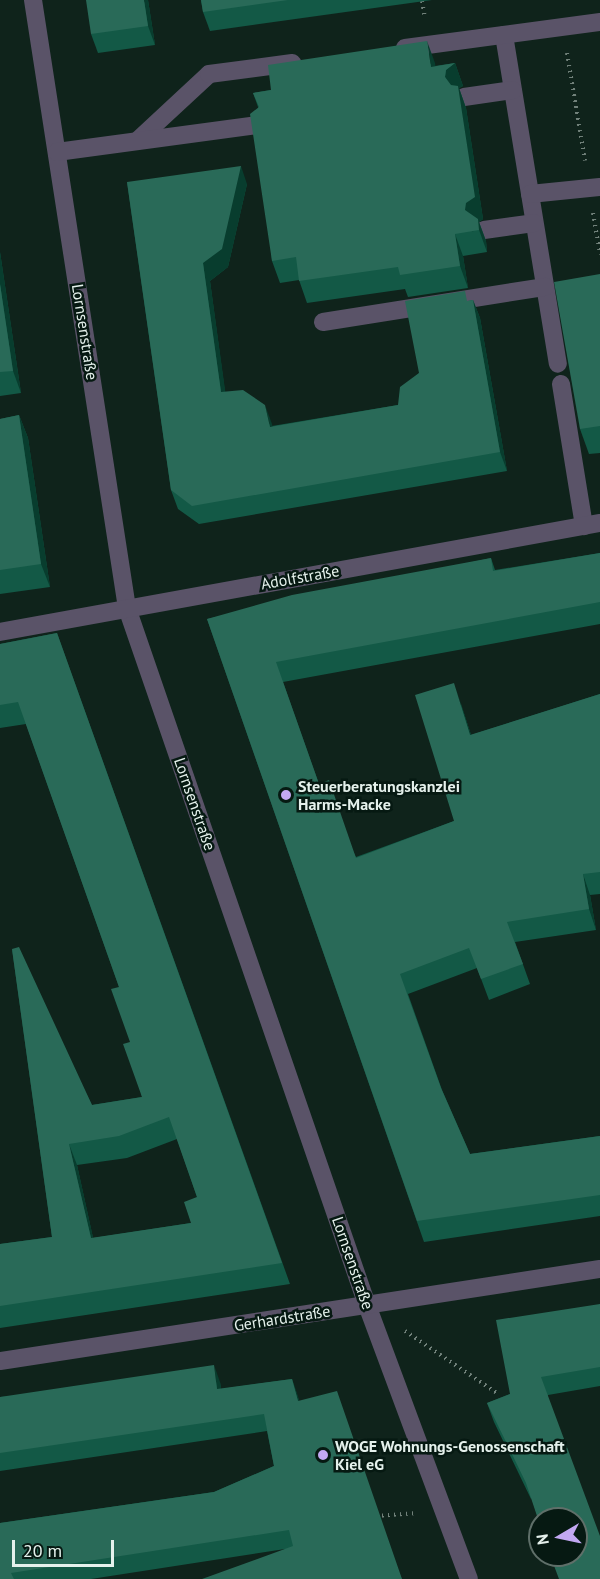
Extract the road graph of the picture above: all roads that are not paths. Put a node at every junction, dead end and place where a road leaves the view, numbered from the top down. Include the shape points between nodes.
1 (33, 0) edge
2 (600, 22) edge
3 (504, 35) junction
4 (390, 50) edge
5 (309, 61) edge
6 (513, 90) junction
7 (464, 97) dead end
8 (256, 125) edge
9 (136, 141) junction
10 (57, 152) junction
11 (595, 187) edge
12 (530, 194) junction
13 (534, 223) junction
14 (484, 230) dead end
15 (545, 287) junction
16 (323, 322) dead end
17 (558, 364) dead end
18 (561, 384) dead end
19 (592, 524) edge
20 (127, 608) junction
21 (0, 632) edge
22 (600, 1269) edge
23 (368, 1305) junction
24 (0, 1361) edge
25 (469, 1579) edge

1 - 10 street, Lornsenstraße
2 - 3 street
3 - 4 street
3 - 6 street
5 - 9 street via 209,74
6 - 7 street
6 - 12 street
8 - 9 street
9 - 10 street
10 - 20 street, Lornsenstraße
11 - 12 street
12 - 13 street
13 - 14 street
13 - 15 street
15 - 16 street
15 - 17 street
18 - 19 street
19 - 20 street, Adolfstraße
20 - 21 street, Adolfstraße
20 - 23 street, Lornsenstraße
22 - 23 street, Gerhardstraße
23 - 24 street, Gerhardstraße
23 - 25 street, Lornsenstraße

